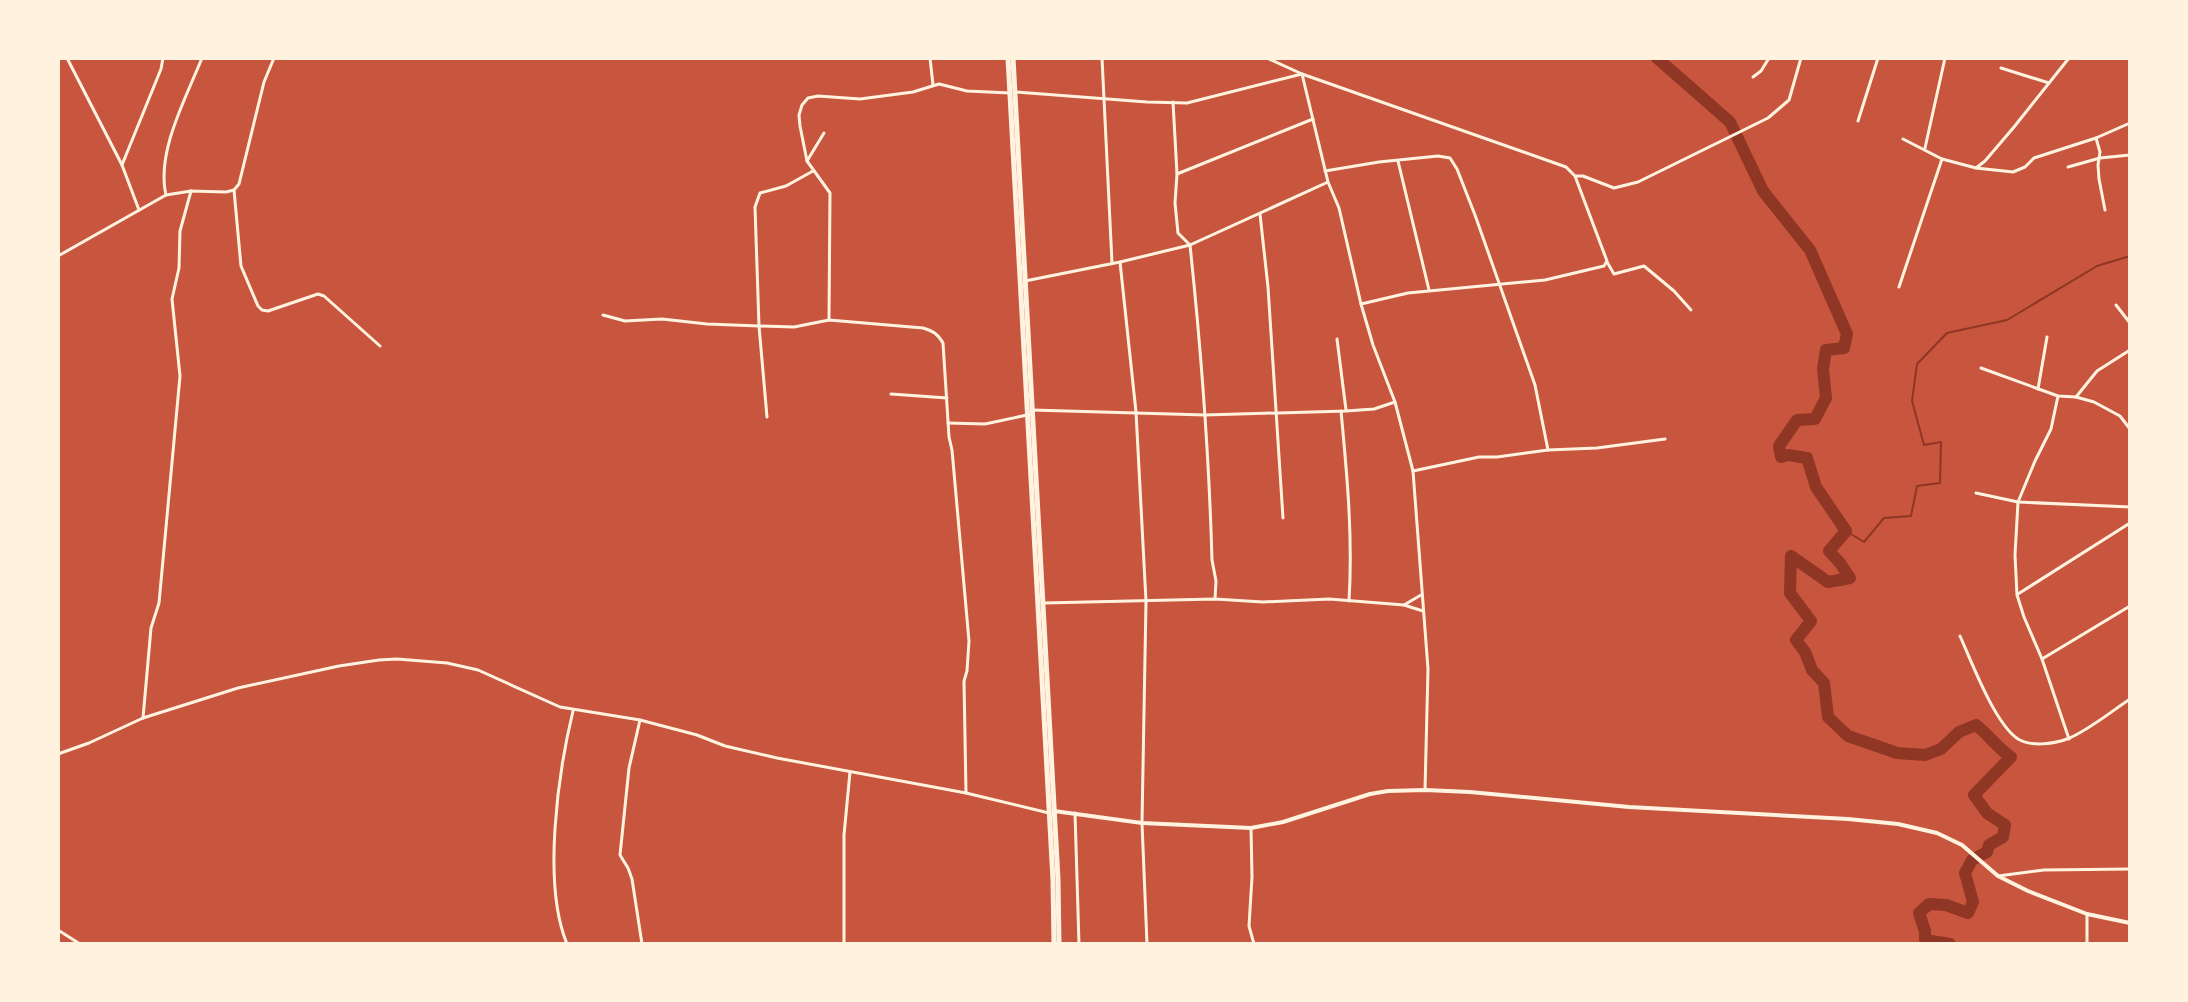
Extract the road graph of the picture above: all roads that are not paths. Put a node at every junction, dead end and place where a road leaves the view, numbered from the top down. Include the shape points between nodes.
1 (67, 58) edge
2 (163, 58) edge
3 (202, 58) edge
4 (274, 58) edge
5 (930, 58) edge
6 (1010, 58) edge
7 (1102, 58) edge
8 (1267, 58) edge
9 (1769, 58) edge
10 (1801, 58) edge
11 (1878, 58) edge
12 (1945, 58) edge
13 (2069, 58) edge
14 (1275, 60) edge
15 (2001, 68) dead end
16 (1302, 74) junction
17 (1753, 77) dead end
18 (2049, 83) junction
19 (933, 85) junction
20 (1012, 93) junction
21 (1105, 99) junction
22 (1173, 102) junction
23 (1313, 119) junction
24 (1858, 121) dead end
25 (2130, 123) edge
26 (824, 133) dead end
27 (2096, 138) junction
28 (1903, 139) dead end
29 (1924, 149) junction
30 (2130, 155) edge
31 (2100, 158) junction
32 (1942, 159) junction
33 (807, 161) junction
34 (1398, 161) junction
35 (122, 165) junction
36 (2068, 167) dead end
37 (1976, 168) junction
38 (813, 171) junction
39 (1325, 171) junction
40 (1177, 174) junction
41 (1575, 176) junction
42 (1328, 182) junction
43 (234, 190) junction
44 (191, 191) junction
45 (166, 195) junction
46 (2105, 210) dead end
47 (140, 212) junction
48 (1260, 214) junction
49 (1190, 245) junction
50 (58, 256) edge
51 (1120, 262) junction
52 (1607, 262) junction
53 (1112, 263) junction
54 (1025, 281) junction
55 (1499, 286) junction
56 (1899, 287) dead end
57 (1429, 291) junction
58 (1361, 304) junction
59 (2116, 305) dead end
60 (1691, 310) dead end
61 (603, 315) dead end
62 (829, 320) junction
63 (2130, 323) edge
64 (759, 326) junction
65 (2047, 337) dead end
66 (1337, 339) dead end
67 (380, 346) dead end
68 (2130, 350) edge
69 (1981, 368) dead end
70 (2038, 389) junction
71 (891, 394) dead end
72 (2058, 396) junction
73 (2076, 397) junction
74 (947, 398) junction
75 (1395, 402) junction
76 (1343, 411) junction
77 (1136, 412) junction
78 (1030, 413) junction
79 (1276, 413) junction
80 (1205, 415) junction
81 (767, 417) dead end
82 (948, 423) junction
83 (2130, 429) edge
84 (1665, 439) dead end
85 (1548, 450) junction
86 (1413, 471) junction
87 (1976, 493) dead end
88 (2018, 502) junction
89 (2130, 507) edge
90 (1283, 518) dead end
91 (2130, 523) edge
92 (1038, 570) junction
93 (1421, 595) junction
94 (2017, 595) junction
95 (1215, 599) junction
96 (1146, 601) junction
97 (1349, 601) junction
98 (1043, 603) junction
99 (1404, 605) junction
100 (2130, 606) edge
101 (1423, 611) junction
102 (1960, 636) dead end
103 (2042, 659) junction
104 (2130, 699) edge
105 (573, 710) junction
106 (143, 718) junction
107 (640, 720) junction
108 (2069, 739) junction
109 (58, 754) edge
110 (850, 772) junction
111 (1425, 790) junction
112 (966, 793) junction
113 (1052, 812) junction
114 (1075, 813) junction
115 (1142, 823) junction
116 (1251, 828) junction
117 (2130, 869) edge
118 (1998, 876) junction
119 (2087, 914) junction
120 (2130, 923) edge
121 (58, 930) edge
122 (80, 944) edge
123 (567, 944) edge
124 (642, 944) edge
125 (844, 944) edge
126 (1056, 944) edge
127 (1079, 944) edge
128 (1147, 944) edge
129 (1254, 944) edge
130 (2087, 944) edge

1 - 35 street
2 - 35 street
3 - 45 street via 168,145
4 - 43 street
5 - 19 street
6 - 20 main road
7 - 21 street
8 - 14 street
9 - 17 street
10 - 41 street via 1789,100 1768,118 1638,182 1614,188
11 - 24 street
12 - 29 street
13 - 18 street
14 - 16 street
15 - 18 street
16 - 22 street
16 - 23 street
16 - 41 street via 1566,167
18 - 37 street
19 - 20 street
19 - 33 street via 860,99 808,98 799,115
20 - 21 street
20 - 54 main road
20 - 78 main road
21 - 22 street
21 - 53 street
22 - 40 street
23 - 39 street
23 - 40 street
25 - 27 street
26 - 33 street
27 - 31 street
27 - 37 street via 2034,158 2013,172
28 - 29 street
29 - 32 street
30 - 31 street
31 - 36 street
31 - 46 street
32 - 37 street
32 - 56 street
33 - 38 street
34 - 39 street
34 - 55 street via 1450,158
34 - 57 street
35 - 47 street
38 - 62 street via 830,193
38 - 64 street via 760,193 755,207
39 - 42 street
40 - 49 street via 1178,233
41 - 52 street
42 - 48 street
42 - 58 street
43 - 44 street
43 - 67 street via 241,266 258,306 268,311 318,294
44 - 45 street
44 - 106 street via 172,299 180,376
45 - 47 street
47 - 50 street
48 - 49 street
48 - 79 street
49 - 51 street
49 - 80 street
51 - 53 street
51 - 77 street
52 - 55 street via 1545,280
52 - 60 street via 1614,274 1644,266
53 - 54 street
54 - 78 main road
55 - 57 street
55 - 85 street via 1535,385
57 - 58 street
58 - 75 street
59 - 63 street
61 - 64 street via 625,321
62 - 64 street
62 - 74 street via 933,331 943,343
64 - 81 street
65 - 70 street
66 - 76 street
68 - 73 street via 2097,371
69 - 70 street
70 - 72 street
71 - 74 street
72 - 73 street
72 - 88 street via 2051,429
73 - 83 street via 2120,416
74 - 82 street
75 - 76 street
75 - 86 street
76 - 79 street
76 - 97 street
77 - 78 street
77 - 80 street
77 - 96 street
78 - 82 street via 985,424
78 - 92 main road
79 - 80 street
79 - 90 street
80 - 95 street
82 - 112 street via 969,641 964,686
84 - 85 street
85 - 86 street
86 - 93 street
87 - 88 street
88 - 89 street
88 - 94 street
91 - 94 street
92 - 98 main road
92 - 113 main road
93 - 99 street
93 - 101 street
94 - 103 street
95 - 96 street
95 - 97 street
96 - 98 street
96 - 115 street
97 - 99 street
98 - 113 main road
99 - 101 street
100 - 103 street
101 - 111 street via 1428,669
102 - 108 street via 2008,729 2026,742
103 - 108 street
104 - 108 street
105 - 106 street via 478,670 397,659 238,688
105 - 107 street
105 - 123 street via 561,762 555,839 555,879
106 - 109 street
107 - 110 street via 725,746
107 - 124 street via 620,855 632,879
110 - 112 street
110 - 125 street
111 - 116 street via 1370,794
111 - 118 street via 1898,824 1962,845
112 - 113 street
113 - 114 street
113 - 126 main road
114 - 115 street
114 - 127 street
115 - 116 street
115 - 128 street
116 - 129 street via 1249,919
117 - 118 street
118 - 119 street
119 - 120 street
119 - 130 street
121 - 122 street

